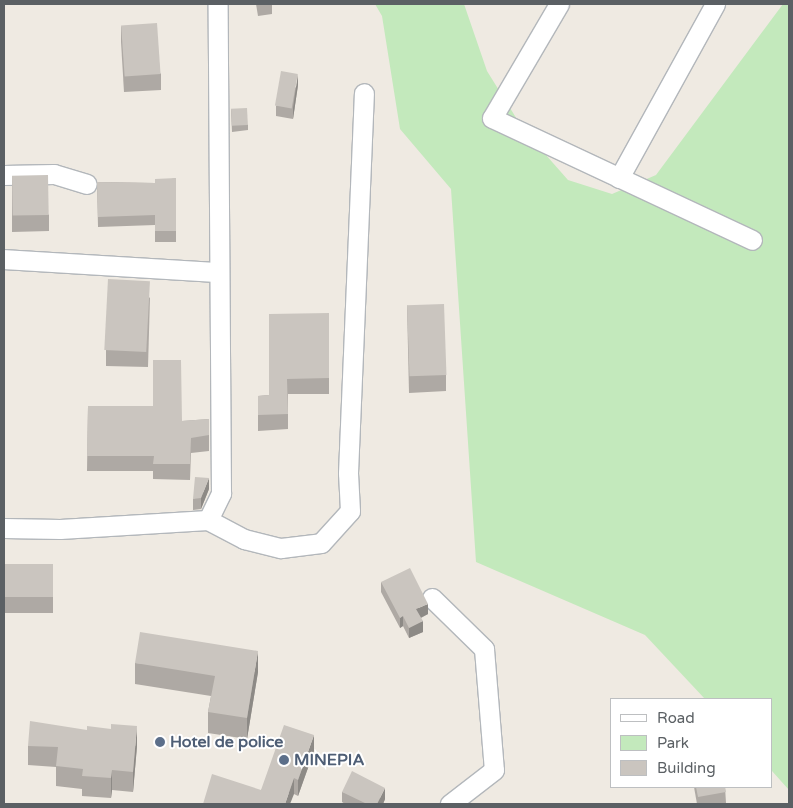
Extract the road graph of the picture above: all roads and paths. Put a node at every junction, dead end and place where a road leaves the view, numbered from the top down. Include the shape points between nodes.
1 (218, 4) edge
2 (559, 4) edge
3 (714, 4) edge
4 (364, 93) dead end
5 (4, 175) edge
6 (619, 178) junction
7 (86, 184) dead end
8 (752, 240) dead end
9 (4, 259) edge
10 (219, 272) junction
11 (208, 520) junction
12 (4, 528) edge
13 (432, 598) dead end
14 (450, 804) edge

1 - 10 street
2 - 6 street via 492,118
3 - 6 street
4 - 11 street via 348,473 350,511 321,544 281,548 244,539
5 - 7 street via 54,174
6 - 8 street
9 - 10 street
10 - 11 street via 221,493
11 - 12 street via 60,529
13 - 14 street via 484,649 494,770

